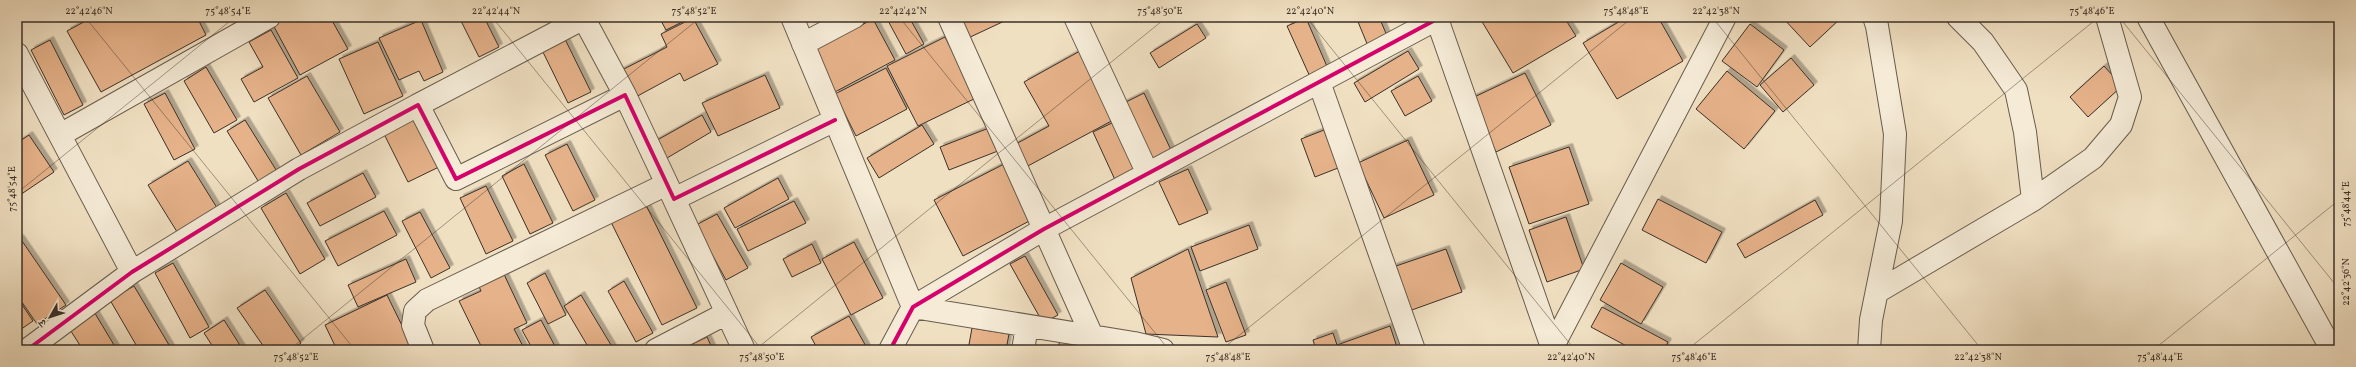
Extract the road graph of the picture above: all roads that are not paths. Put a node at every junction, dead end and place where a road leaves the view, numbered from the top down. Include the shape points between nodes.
1 (269, 17) edge
2 (583, 17) edge
3 (792, 17) edge
4 (854, 17) edge
5 (949, 17) edge
6 (1075, 17) edge
7 (1725, 17) edge
8 (1874, 17) edge
9 (1958, 17) edge
10 (2107, 17) edge
11 (2148, 17) edge
12 (1438, 18) edge
13 (803, 44) junction
14 (17, 54) edge
15 (1319, 82) junction
16 (625, 95) junction
17 (418, 105) junction
18 (835, 120) junction
19 (60, 135) junction
20 (1148, 174) junction
21 (670, 191) junction
22 (2033, 200) junction
23 (1044, 229) junction
24 (132, 272) junction
25 (1877, 292) junction
26 (914, 308) junction
27 (727, 313) junction
28 (1027, 326) junction
29 (1092, 336) junction
30 (1552, 348) edge
31 (27, 350) edge
32 (423, 350) edge
33 (656, 350) edge
34 (744, 350) edge
35 (890, 350) edge
36 (1023, 350) edge
37 (1163, 350) edge
38 (1414, 350) edge
39 (1869, 350) edge
40 (2332, 350) edge

1 - 19 street
2 - 16 street
2 - 17 street
3 - 13 street
4 - 13 street
5 - 23 street
6 - 20 street
7 - 30 street
8 - 25 street via 1878,26 1895,134 1891,221
9 - 22 street via 1983,42 2016,90 2025,132
10 - 22 street via 2130,97 2121,126 2093,158
11 - 40 street
12 - 15 street
12 - 30 street
13 - 18 street
14 - 19 street
15 - 20 street
15 - 38 street
16 - 17 street via 456,179
16 - 21 street
17 - 24 street via 299,169
18 - 21 street
18 - 26 street
19 - 24 street
20 - 23 street
21 - 27 street
21 - 32 street via 427,300 415,311 413,325
22 - 25 street
23 - 26 street
23 - 29 street
24 - 31 street
25 - 39 street via 1871,320
26 - 28 street
26 - 35 street
27 - 33 street
27 - 34 street
28 - 29 street
28 - 36 street
29 - 37 street

